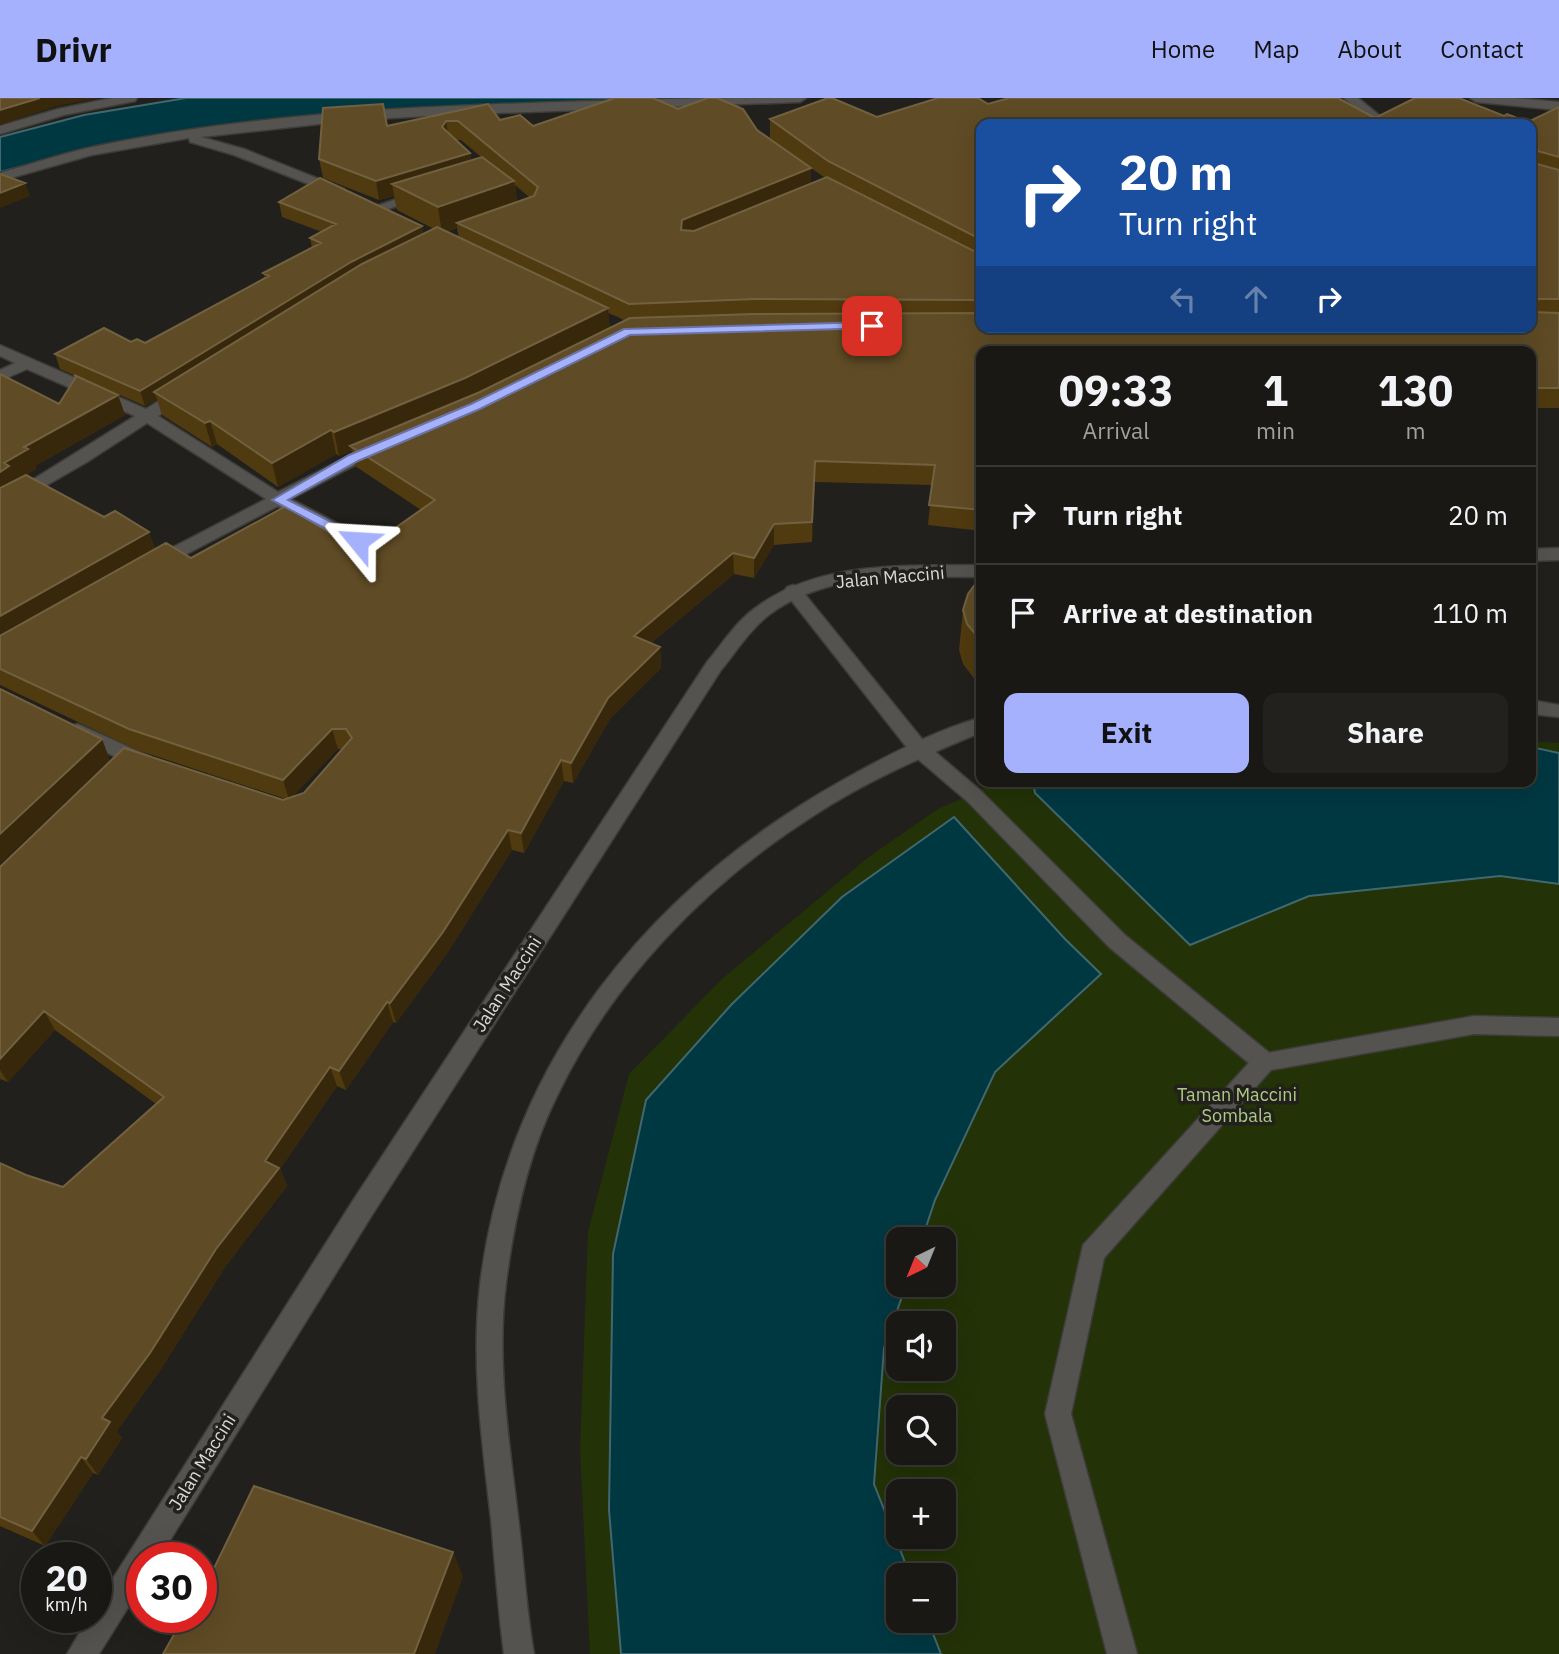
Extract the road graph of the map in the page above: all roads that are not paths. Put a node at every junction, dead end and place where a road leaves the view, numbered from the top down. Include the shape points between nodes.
1 (131, 98) edge
2 (800, 98) edge
3 (1351, 98) edge
4 (1476, 98) edge
5 (730, 100) edge
6 (1559, 106) edge
7 (746, 117) edge
8 (1378, 119) edge
9 (0, 130) edge
10 (187, 136) junction
11 (0, 177) edge
12 (439, 189) edge
13 (368, 204) junction
14 (401, 219) edge
15 (0, 350) edge
16 (27, 363) junction
17 (0, 376) edge
18 (191, 387) edge
19 (146, 415) junction
20 (393, 440) edge
21 (279, 500) junction
22 (0, 507) edge
23 (358, 541) dead end
24 (1559, 554) edge
25 (1536, 555) edge
26 (147, 568) edge
27 (976, 571) edge
28 (793, 591) junction
29 (1536, 708) edge
30 (1557, 711) edge
31 (64, 725) edge
32 (976, 726) edge
33 (919, 749) junction
34 (166, 769) edge
35 (1559, 1027) edge
36 (1264, 1062) junction
37 (82, 1654) edge
38 (519, 1654) edge
39 (1122, 1654) edge

1 - 9 street
2 - 5 street
3 - 8 street
4 - 6 street
5 - 7 street
5 - 10 street via 349,117
10 - 11 street via 90,152
10 - 13 street
12 - 13 street
13 - 14 street
15 - 16 street
16 - 17 street
16 - 19 street
18 - 19 street
19 - 21 street
19 - 22 street
20 - 21 street
21 - 23 street
21 - 26 street
24 - 25 street
27 - 28 street, Jalan Maccini via 847,577
28 - 33 street
28 - 37 street, Jalan Maccini via 762,611 714,666 457,1060
29 - 30 street
31 - 34 street via 124,762
32 - 33 street
33 - 36 street via 974,796 1117,941
33 - 38 street via 793,820 681,908 604,993 569,1045 541,1104 518,1164 503,1224 489,1336 493,1434
35 - 36 street via 1474,1026
36 - 39 street via 1092,1253 1058,1415

